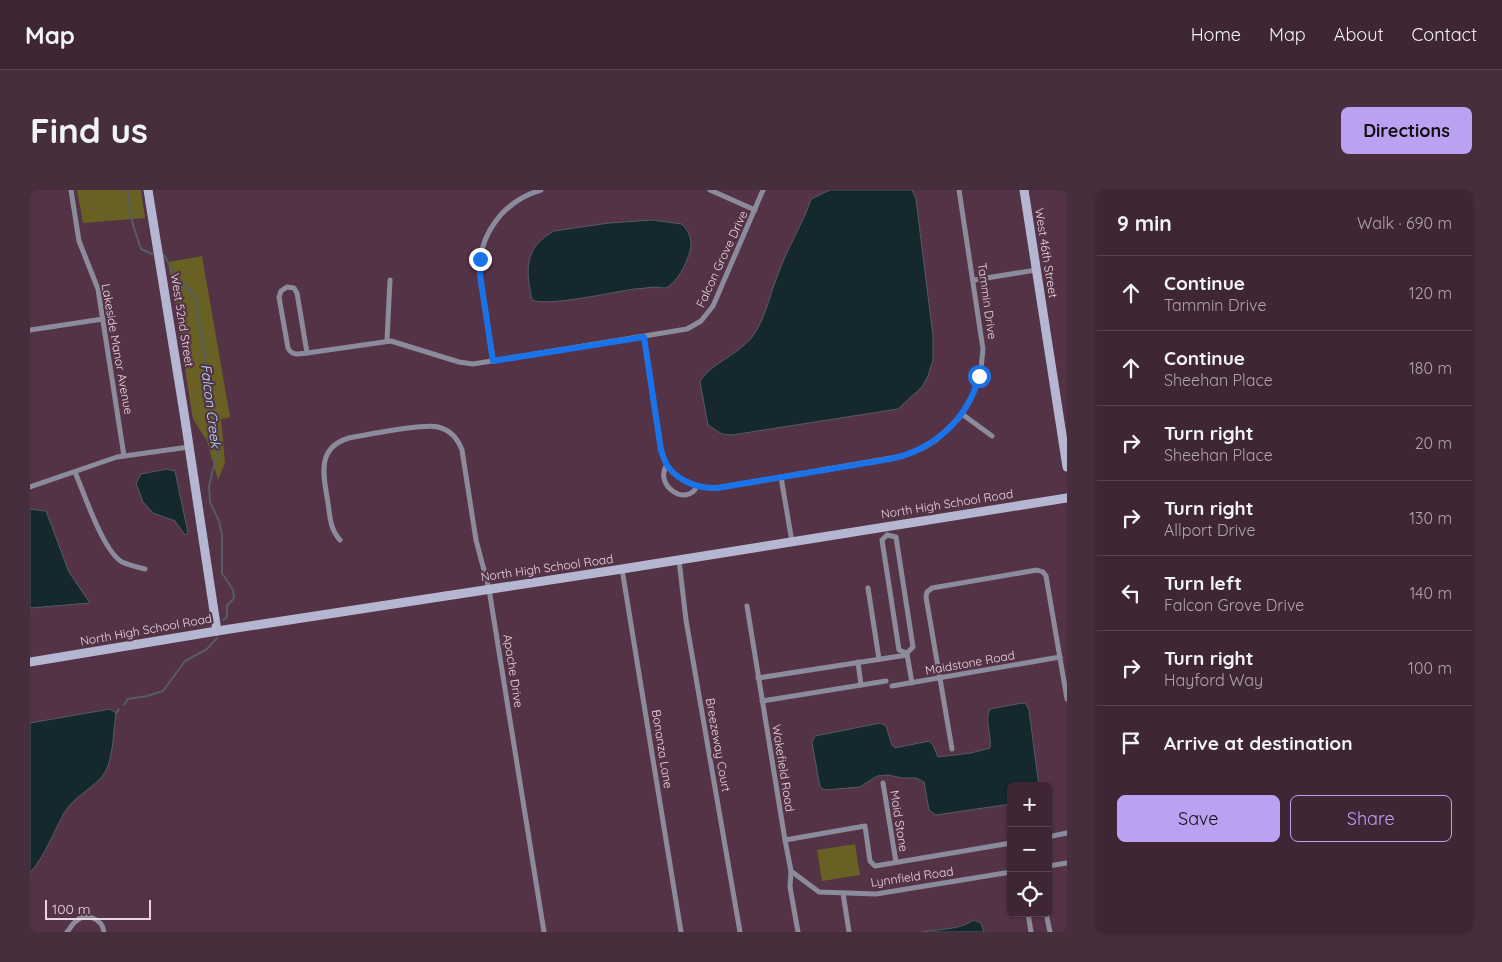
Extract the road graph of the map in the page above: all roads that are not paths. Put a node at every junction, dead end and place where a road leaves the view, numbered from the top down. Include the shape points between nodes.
1 (71, 190) edge
2 (148, 190) edge
3 (540, 190) edge
4 (710, 190) edge
5 (764, 190) edge
6 (959, 190) edge
7 (1024, 190) edge
8 (755, 210) junction
9 (1036, 270) junction
10 (390, 280) dead end
11 (974, 280) junction
12 (103, 319) junction
13 (30, 330) edge
14 (644, 337) junction
15 (388, 340) junction
16 (307, 353) junction
17 (493, 361) junction
18 (962, 414) junction
19 (992, 436) dead end
20 (189, 447) junction
21 (124, 456) junction
22 (667, 465) junction
23 (1067, 467) edge
24 (74, 472) junction
25 (781, 477) junction
26 (697, 486) junction
27 (30, 487) edge
28 (1067, 498) edge
29 (887, 530) junction
30 (340, 540) dead end
31 (792, 542) junction
32 (679, 560) junction
33 (145, 569) dead end
34 (622, 569) junction
35 (868, 588) dead end
36 (489, 589) junction
37 (904, 592) junction
38 (890, 594) junction
39 (747, 606) dead end
40 (217, 631) junction
41 (907, 654) junction
42 (1060, 657) junction
43 (879, 659) junction
44 (30, 662) edge
45 (858, 662) junction
46 (758, 678) junction
47 (940, 678) junction
48 (886, 681) dead end
49 (912, 683) junction
50 (861, 685) junction
51 (892, 686) dead end
52 (1067, 699) edge
53 (762, 701) junction
54 (952, 749) dead end
55 (883, 783) dead end
56 (1067, 833) edge
57 (1052, 836) edge
58 (785, 840) junction
59 (1007, 844) edge
60 (896, 862) junction
61 (1067, 863) edge
62 (1052, 865) edge
63 (792, 871) junction
64 (1007, 873) edge
65 (843, 893) junction
66 (1029, 917) edge
67 (1047, 917) edge
68 (68, 932) edge
69 (104, 932) edge
70 (544, 932) edge
71 (681, 932) edge
72 (740, 932) edge
73 (798, 932) edge
74 (849, 932) edge
75 (1031, 932) edge
76 (1050, 932) edge

1 - 12 street, Lakeside Manor Avenue via 79,241 98,289
2 - 20 street, West 52nd Street
3 - 17 street via 508,208 496,220 483,246 479,270
4 - 8 street
5 - 8 street, Falcon Grove Drive
6 - 11 street, Tammin Drive
7 - 9 street, West 46th Street
8 - 14 street, Falcon Grove Drive via 714,306 702,321 687,329
9 - 11 street
9 - 23 street, West 46th Street
10 - 15 street
11 - 18 street, Tammin Drive via 983,342 982,359 977,385
12 - 13 street
12 - 21 street, Lakeside Manor Avenue
14 - 17 street, Falcon Grove Drive
14 - 22 street via 661,450
15 - 16 street, Falcon Grove Drive
15 - 17 street, Falcon Grove Drive via 464,363
16 - 16 street via 294,354 288,348 279,297 286,287 297,293
18 - 19 street
18 - 25 street, Tammin Drive via 946,432 909,454
20 - 21 street
20 - 40 street, West 52nd Street
21 - 24 street
22 - 26 street via 681,479
22 - 26 street via 663,475 671,490 683,495 693,492
24 - 27 street
24 - 33 street via 109,548 121,561
25 - 26 street, Tammin Drive via 715,488
25 - 31 street
28 - 29 street, North High School Road
29 - 31 street, North High School Road
29 - 37 street, Maidstone Road via 896,537
29 - 38 street, Maidstone Road via 882,540
30 - 36 street, Apache Drive via 332,530 323,473 331,448 349,438 437,426 451,433 461,447 476,540
31 - 32 street, North High School Road
32 - 34 street, North High School Road
32 - 72 street, Breezeway Court via 686,620
34 - 36 street, North High School Road
34 - 71 street, Bonanza Lane
35 - 43 street
36 - 40 street, North High School Road
36 - 70 street, Apache Drive
37 - 38 street
37 - 41 street, Maidstone Road via 913,647
38 - 41 street, Maidstone Road via 899,650
39 - 46 street, Wakefield Road
40 - 44 street, North High School Road
41 - 43 street
41 - 49 street, Maidstone Road
42 - 47 street, Maidstone Road
42 - 47 street via 1043,572 1037,570 932,588 926,597
42 - 52 street
43 - 45 street
45 - 46 street
45 - 50 street
46 - 53 street, Wakefield Road
47 - 49 street, Maidstone Road
47 - 54 street
48 - 50 street
49 - 51 street
50 - 53 street
53 - 58 street, Wakefield Road
55 - 60 street, Maid Stone
56 - 57 street
58 - 60 street via 865,826 872,865
58 - 63 street, Wakefield Road
59 - 60 street
61 - 62 street
63 - 65 street, Lynnfield Road via 818,891
63 - 73 street, Wakefield Road via 790,887
64 - 65 street, Lynnfield Road via 877,894
65 - 74 street
66 - 75 street
67 - 76 street
68 - 69 street via 77,920 89,917 99,921

